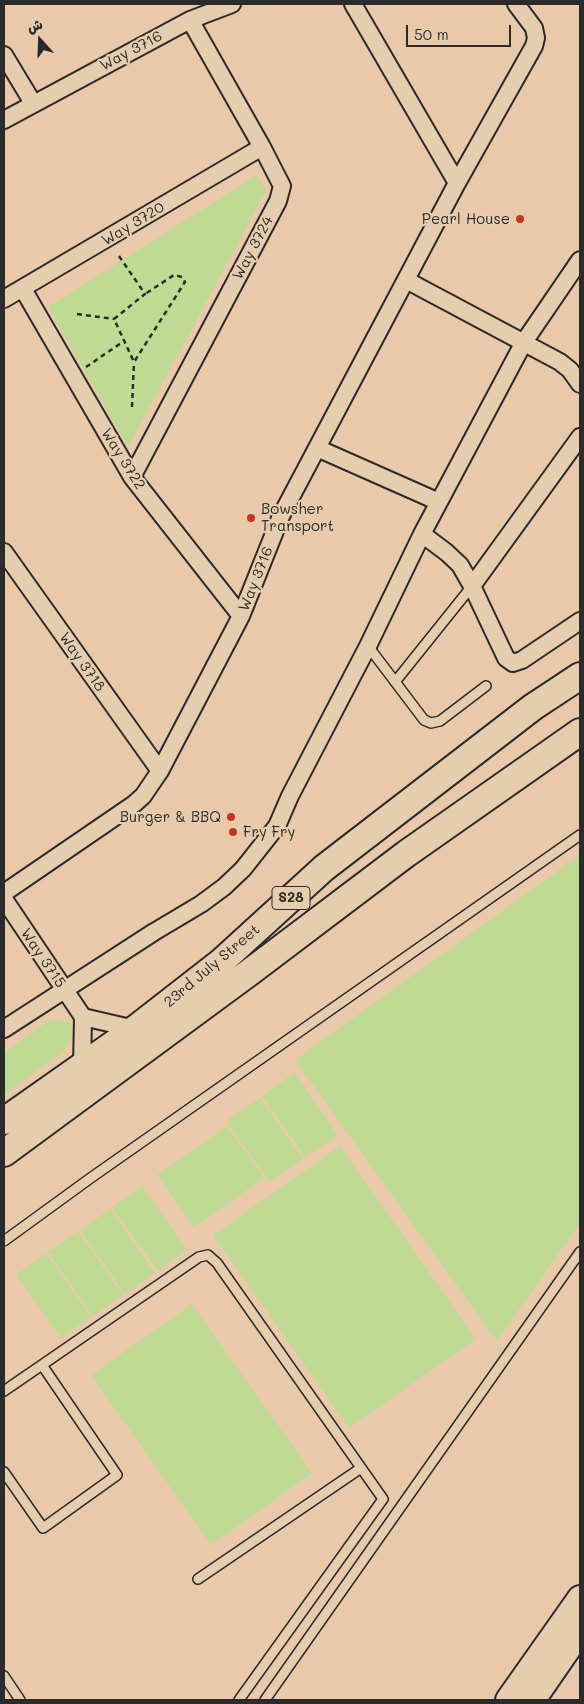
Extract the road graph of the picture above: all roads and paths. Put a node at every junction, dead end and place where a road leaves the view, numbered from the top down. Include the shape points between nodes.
1 (232, 4) edge
2 (353, 4) edge
3 (516, 4) edge
4 (190, 20) junction
5 (4, 55) edge
6 (33, 103) junction
7 (4, 120) edge
8 (262, 147) junction
9 (457, 183) junction
10 (119, 256) dead end
11 (580, 260) edge
12 (406, 280) junction
13 (23, 290) junction
14 (145, 294) junction
15 (4, 300) edge
16 (77, 314) dead end
17 (114, 319) junction
18 (124, 341) junction
19 (524, 342) junction
20 (134, 362) junction
21 (80, 372) dead end
22 (580, 384) edge
23 (132, 408) dead end
24 (580, 437) edge
25 (317, 448) junction
26 (132, 477) junction
27 (439, 502) junction
28 (422, 534) junction
29 (4, 552) edge
30 (472, 586) junction
31 (241, 616) junction
32 (580, 621) edge
33 (368, 646) junction
34 (580, 665) edge
35 (580, 676) edge
36 (395, 682) junction
37 (486, 686) dead end
38 (534, 707) junction
39 (580, 718) edge
40 (580, 732) edge
41 (580, 748) edge
42 (160, 772) junction
43 (580, 835) edge
44 (406, 854) junction
45 (4, 893) edge
46 (4, 899) edge
47 (64, 990) junction
48 (83, 1017) junction
49 (4, 1029) edge
50 (135, 1029) junction
51 (82, 1066) junction
52 (4, 1121) edge
53 (4, 1153) edge
54 (4, 1241) edge
55 (580, 1252) edge
56 (42, 1365) junction
57 (4, 1391) edge
58 (361, 1468) junction
59 (4, 1472) edge
60 (198, 1579) dead end
61 (580, 1598) edge
62 (580, 1632) edge
63 (4, 1676) edge
64 (20, 1700) edge
65 (239, 1700) edge
66 (265, 1700) edge
67 (508, 1700) edge
68 (532, 1700) edge

1 - 4 street, Way 3716
2 - 9 street
3 - 9 street, Way 3716 via 534,28 536,43
4 - 6 street, Way 3716
4 - 8 street, Way 3724
5 - 6 street
6 - 7 street, Way 3716
8 - 13 street, Way 3720
8 - 26 street, Way 3724 via 282,186 278,201
9 - 12 street, Way 3716
10 - 14 path
11 - 19 street
12 - 19 street
12 - 25 street, Way 3716
13 - 15 street, Way 3720
13 - 26 street, Way 3722
14 - 17 path
14 - 20 path via 174,275 182,277 185,282
16 - 17 path
17 - 18 path
18 - 20 path
18 - 21 path
19 - 22 street via 560,362
19 - 27 street
20 - 23 path
24 - 30 street
25 - 27 street
25 - 31 street, Way 3716 via 281,516
26 - 31 street, Way 3722
27 - 28 street
28 - 30 street via 460,565
28 - 33 street
29 - 42 street, Way 3718
30 - 32 street via 506,658 513,663
30 - 36 lane
31 - 42 street, Way 3716
33 - 36 lane
33 - 47 street via 277,826 243,869 202,904
34 - 38 main road
35 - 38 main road, 23rd July Street / S28
36 - 37 lane via 424,720 431,723 440,721
38 - 50 main road, 23rd July Street / S28 via 324,868 221,962
39 - 44 main road
40 - 44 main road, 23rd July Street / S28
41 - 44 main road
42 - 45 street, Way 3716 via 134,804
43 - 54 lane
44 - 53 main road, 23rd July Street / S28
46 - 47 street, Way 3715
47 - 48 street, Way 3715
47 - 49 street
48 - 50 street
48 - 51 street
50 - 51 main road, 23rd July Street / S28
51 - 52 main road, 23rd July Street / S28
55 - 66 lane
56 - 57 lane
56 - 58 lane via 199,1257 208,1255
56 - 59 lane via 117,1474 43,1528
58 - 60 lane
58 - 65 lane via 383,1499
61 - 67 street
62 - 68 street
63 - 64 lane

